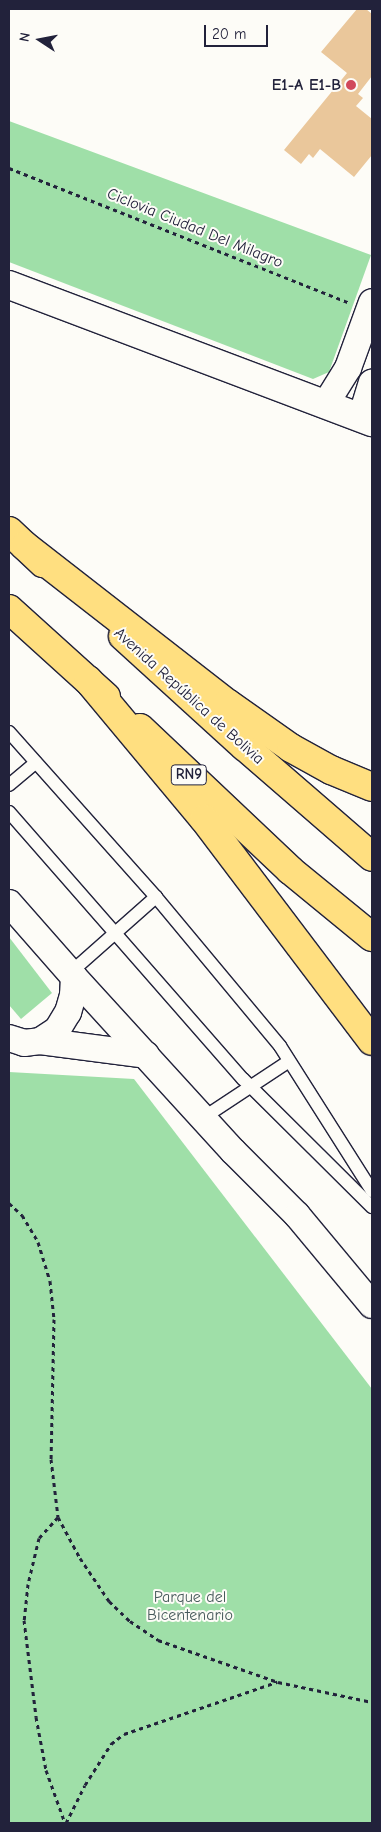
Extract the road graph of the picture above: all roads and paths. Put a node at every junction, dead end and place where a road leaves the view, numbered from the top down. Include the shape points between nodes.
1 (9, 168) edge
2 (9, 285) edge
3 (371, 306) edge
4 (372, 384) edge
5 (325, 405) junction
6 (367, 420) edge
7 (17, 539) edge
8 (9, 609) edge
9 (88, 680) junction
10 (9, 732) edge
11 (36, 762) junction
12 (9, 785) edge
13 (372, 787) edge
14 (9, 812) edge
15 (372, 857) edge
16 (156, 897) junction
17 (9, 903) edge
18 (117, 934) junction
19 (372, 938) edge
20 (72, 975) junction
21 (9, 1038) edge
22 (40, 1041) junction
23 (372, 1041) edge
24 (146, 1055) junction
25 (289, 1060) junction
26 (251, 1086) junction
27 (203, 1118) junction
28 (372, 1191) edge
29 (9, 1203) edge
30 (372, 1207) edge
31 (372, 1305) edge
32 (58, 1517) junction
33 (278, 1682) junction
34 (372, 1702) edge
35 (65, 1823) edge

1 - 3 path, Ciclovia Ciudad Del Milagro
2 - 5 street
3 - 5 street via 348,368
4 - 6 street
5 - 6 street
7 - 13 main road via 227,703 291,748
7 - 15 main road, Avenida República de Bolivia via 244,746
8 - 9 main road, RN9
9 - 19 main road, RN9 via 290,870
9 - 23 main road via 204,819
10 - 11 lane
11 - 12 lane
11 - 16 lane
14 - 18 lane
16 - 18 lane
16 - 25 lane
17 - 20 street
18 - 20 lane
18 - 26 lane
20 - 22 street via 73,995 68,1012 57,1030
20 - 24 street
21 - 22 street via 24,1043
22 - 24 street
24 - 27 street
25 - 26 lane
25 - 28 lane
26 - 27 lane
26 - 30 lane
27 - 31 street via 297,1215
29 - 32 path via 22,1215 38,1242 50,1281 54,1319 51,1459
32 - 33 path via 109,1601 130,1621 158,1640
32 - 35 path via 39,1538 28,1584 24,1620 46,1770
33 - 34 path
33 - 35 path via 124,1734 111,1744

